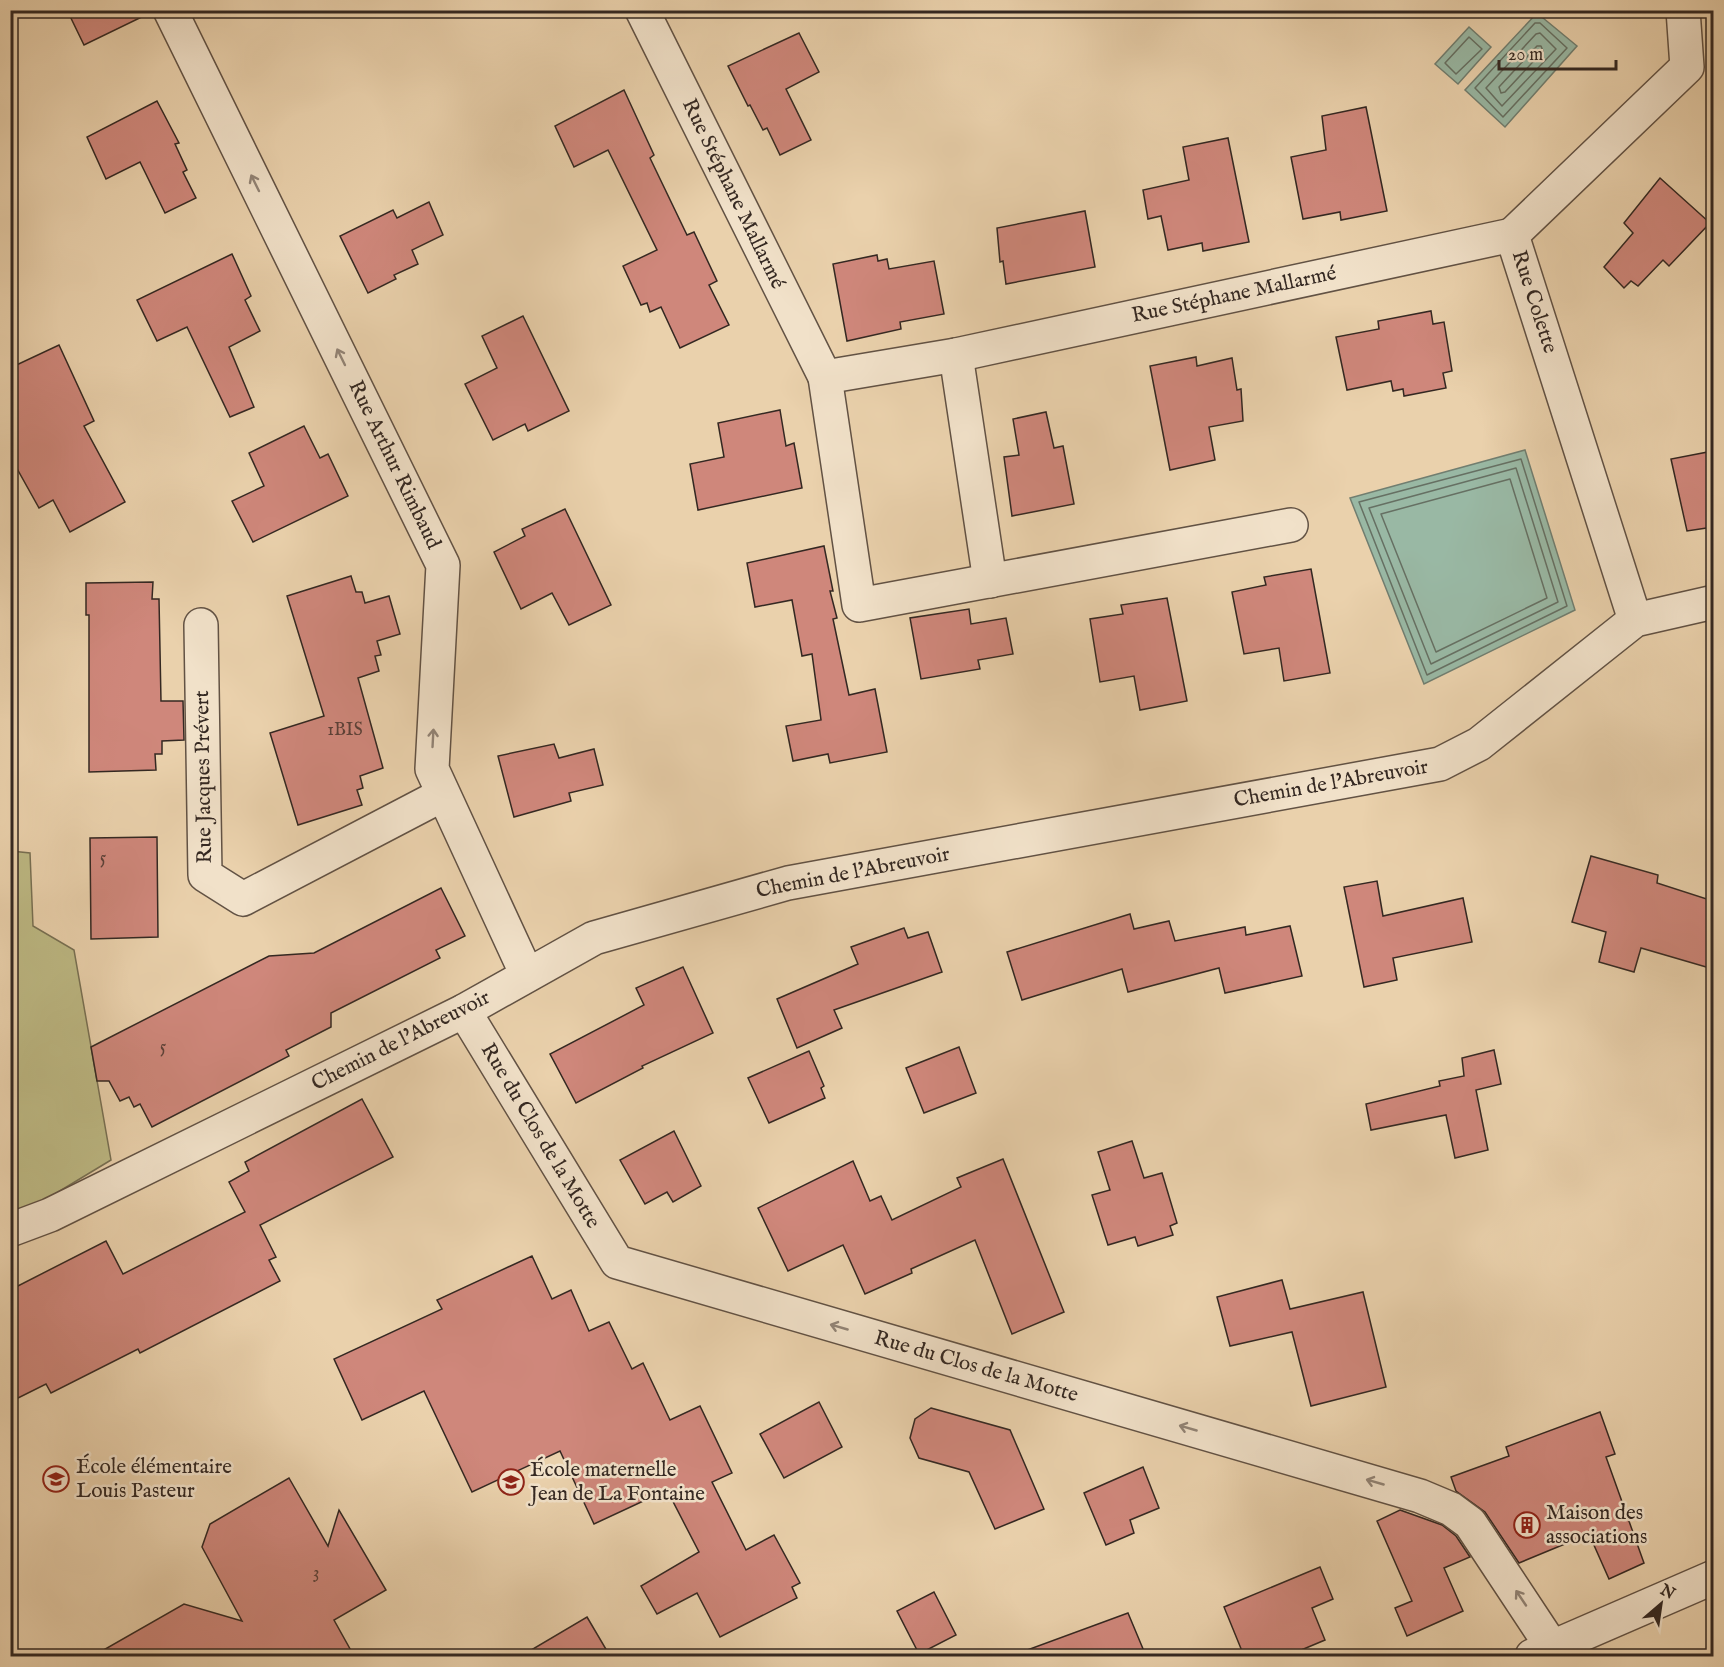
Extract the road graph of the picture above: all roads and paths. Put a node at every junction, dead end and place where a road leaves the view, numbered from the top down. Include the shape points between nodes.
1 (170, 10) edge
2 (642, 10) edge
3 (1683, 10) edge
4 (1700, 66) edge
5 (1512, 235) junction
6 (956, 355) junction
7 (825, 377) junction
8 (1291, 525) dead end
9 (990, 581) junction
10 (1713, 602) edge
11 (1635, 621) junction
12 (201, 625) dead end
13 (442, 795) junction
14 (527, 975) junction
15 (464, 1011) junction
16 (10, 1230) edge
17 (1713, 1577) edge
18 (1548, 1653) edge

13 -> 1 street, Rue Arthur Rimbaud via 432,770 443,564
2 - 7 street, Rue Stéphane Mallarmé
3 - 4 street, Rue Colette
4 - 5 street, Rue Colette
5 - 6 street, Rue Stéphane Mallarmé
5 - 11 street, Rue Colette
6 - 7 street, Rue Stéphane Mallarmé
6 - 9 street
7 - 9 street, Rue Stéphane Mallarmé via 859,605
8 - 9 street, Rue Stéphane Mallarmé
10 - 11 street, Chemin de l'Abreuvoir
11 - 14 street, Chemin de l'Abreuvoir via 1479,744 1440,764 788,883 594,938
12 - 13 street, Rue Jacques Prévert via 205,875 243,899
13 - 14 street, Rue Arthur Rimbaud
14 - 15 street, Chemin de l'Abreuvoir
15 - 16 street, Chemin de l'Abreuvoir via 61,1210
18 -> 15 street, Rue du Clos de la Motte via 1470,1523 1451,1509 1420,1496 617,1262
17 - 18 street

